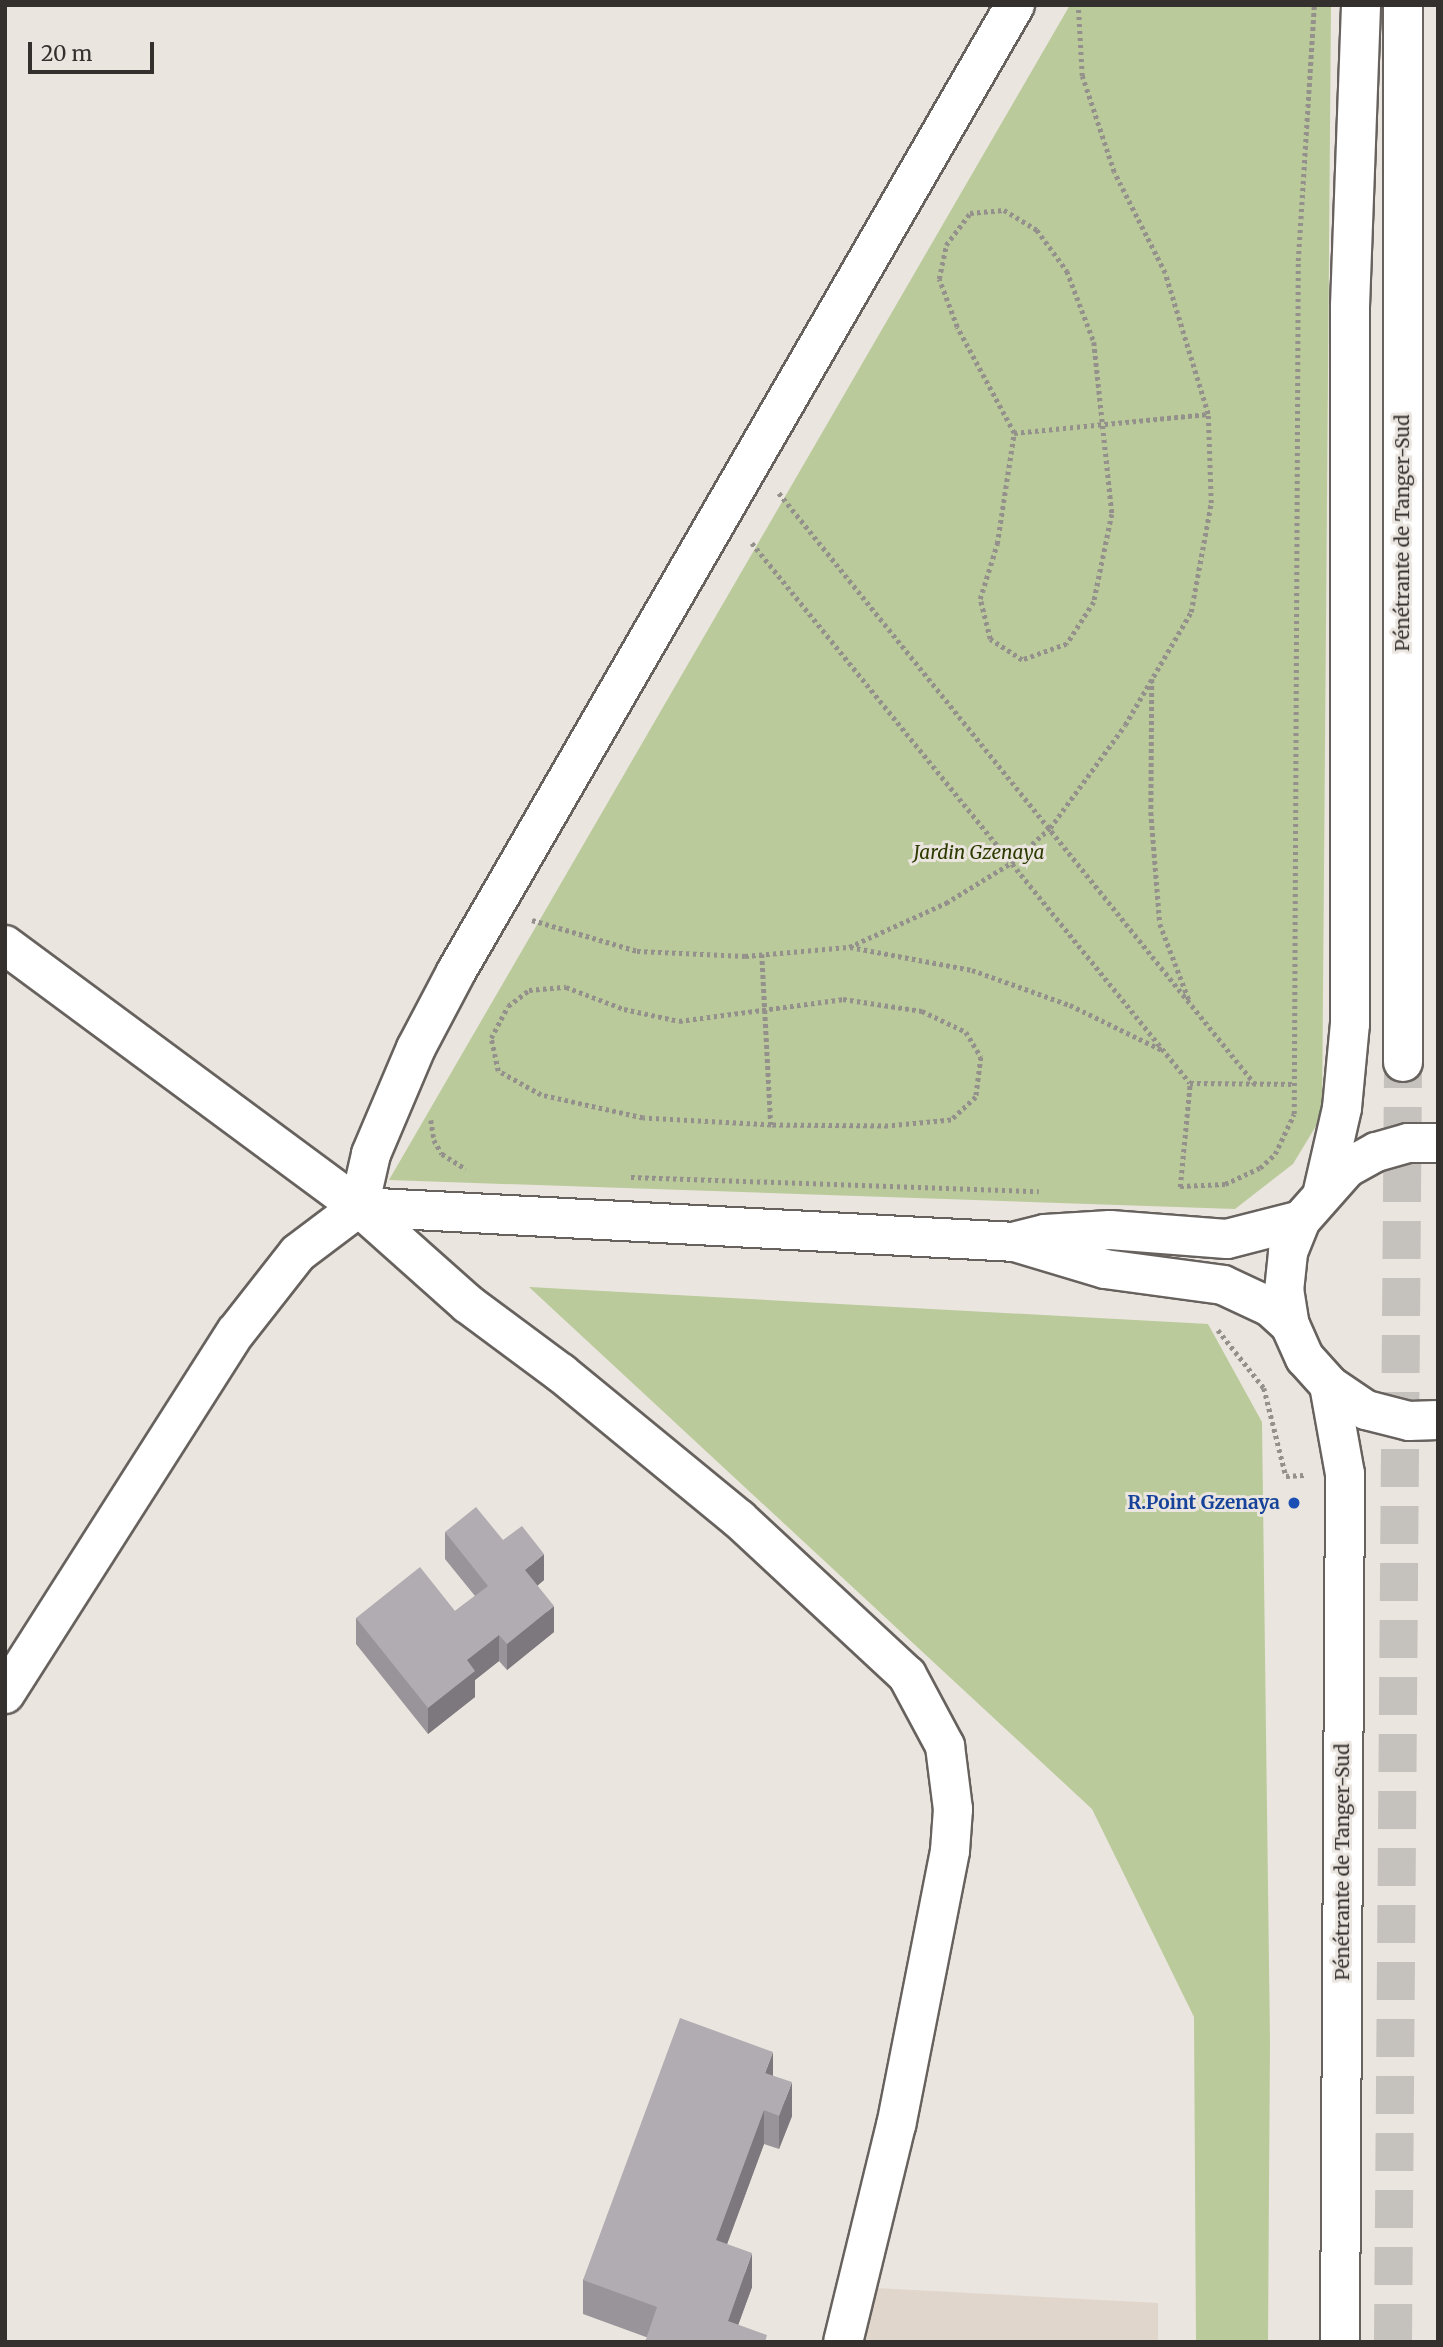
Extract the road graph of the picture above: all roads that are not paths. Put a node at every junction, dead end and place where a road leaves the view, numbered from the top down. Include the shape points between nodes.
1 (1015, 5) edge
2 (1361, 5) edge
3 (1404, 5) edge
4 (5, 945) edge
5 (1403, 1062) tunnel mouth
6 (1438, 1143) edge
7 (1312, 1205) junction
8 (359, 1207) junction
9 (1014, 1242) junction
10 (1290, 1325) junction
11 (1329, 1385) junction
12 (1438, 1420) edge
13 (5, 1694) edge
14 (843, 2342) edge
15 (1340, 2342) edge

1 - 8 main road via 456,972 416,1048 371,1154
2 - 7 main road via 1350,306 1350,1024 1342,1108
3 - 5 main road, Pénétrante de Tanger-Sud
4 - 8 main road
6 - 7 main road via 1408,1143 1376,1152 1347,1168
7 - 9 main road via 1227,1239 1110,1230 1045,1234
7 - 10 main road via 1288,1253 1284,1289
8 - 9 main road
8 - 13 main road via 298,1253 236,1332
8 - 14 main road via 468,1304 651,1444 824,1596 908,1675 945,1746 953,1809 950,1851 896,2125
9 - 10 main road via 1105,1269 1223,1285 1270,1307
10 - 11 main road via 1305,1358
11 - 12 main road via 1366,1410 1409,1421
11 - 15 main road, Pénétrante de Tanger-Sud via 1345,1474

